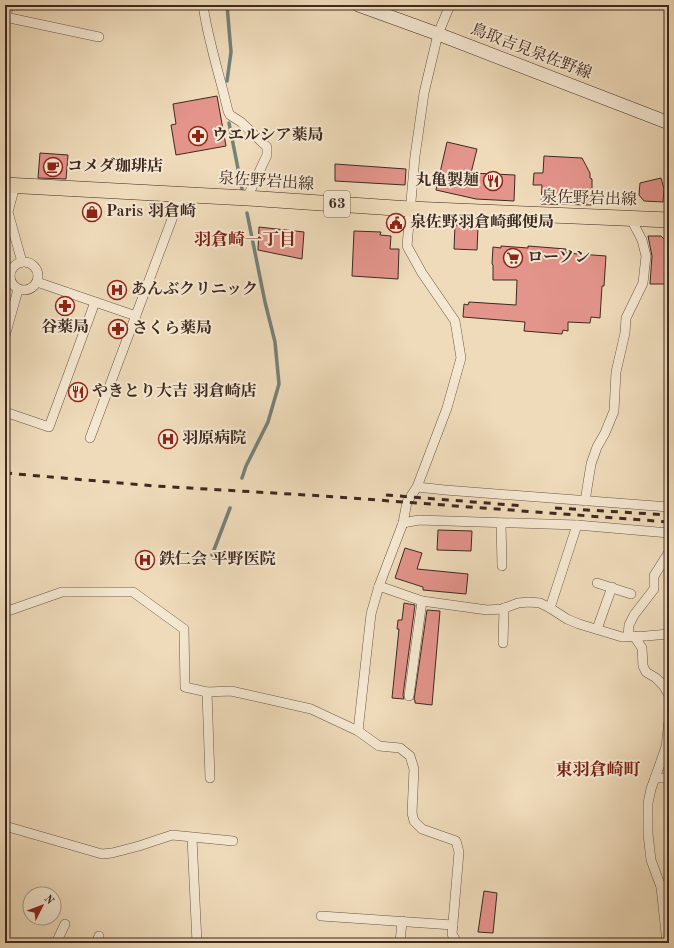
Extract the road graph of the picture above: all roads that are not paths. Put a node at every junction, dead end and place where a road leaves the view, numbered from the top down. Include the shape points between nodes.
1 (6, 5) edge
2 (203, 5) edge
3 (358, 5) edge
4 (450, 5) edge
5 (5, 13) edge
6 (5, 17) edge
7 (438, 34) junction
8 (99, 37) dead end
9 (669, 123) edge
10 (10, 186) edge
11 (181, 195) junction
12 (247, 198) junction
13 (410, 209) junction
14 (631, 219) junction
15 (669, 220) edge
16 (22, 262) junction
17 (8, 271) edge
18 (37, 282) junction
19 (18, 290) junction
20 (95, 302) junction
21 (136, 316) junction
22 (5, 336) edge
23 (5, 412) edge
24 (90, 438) dead end
25 (417, 487) junction
26 (585, 501) junction
27 (669, 507) edge
28 (403, 523) junction
29 (501, 523) junction
30 (577, 525) junction
31 (669, 533) edge
32 (669, 552) edge
33 (502, 566) dead end
34 (597, 583) dead end
35 (379, 586) junction
36 (612, 588) junction
37 (631, 594) dead end
38 (422, 601) junction
39 (504, 608) junction
40 (550, 608) junction
41 (5, 612) edge
42 (597, 629) junction
43 (669, 634) edge
44 (631, 636) junction
45 (503, 643) dead end
46 (207, 692) junction
47 (409, 696) dead end
48 (669, 698) edge
49 (669, 720) edge
50 (358, 731) junction
51 (210, 778) dead end
52 (655, 778) junction
53 (669, 778) edge
54 (5, 826) edge
55 (192, 838) junction
56 (233, 841) dead end
57 (321, 916) dead end
58 (402, 921) junction
59 (65, 924) dead end
60 (453, 924) junction
61 (667, 940) edge
62 (56, 943) edge
63 (197, 943) edge
64 (400, 943) edge
65 (457, 943) edge

1 - 5 main road
2 - 12 street via 207,32 228,112 267,147 267,155
3 - 7 main road, 鳥取吉見泉佐野線
4 - 7 street
6 - 8 street
7 - 9 main road, 鳥取吉見泉佐野線
7 - 13 street via 424,93
10 - 11 main road, 泉佐野岩出線 / 63
10 - 16 street via 8,212
11 - 12 main road, 泉佐野岩出線 / 63
11 - 21 street
12 - 13 main road, 泉佐野岩出線 / 63
13 - 14 main road, 泉佐野岩出線 / 63
13 - 25 street via 407,246 422,274 455,321 461,358 447,408
14 - 15 main road, 泉佐野岩出線 / 63
14 - 26 street via 642,240 646,256 643,284 626,318 616,372 614,411 591,464
16 - 17 street
16 - 18 street via 32,264 38,277
17 - 19 street via 11,284
18 - 19 street via 31,289
18 - 20 street
19 - 22 street
20 - 21 street
20 - 23 street via 49,427
21 - 24 street
25 - 26 street
25 - 28 street via 408,502
26 - 27 street
28 - 29 street via 419,520
28 - 35 street
29 - 30 street
29 - 33 street
30 - 31 street
30 - 40 street
32 - 44 street via 654,576 654,589 634,615 629,626
34 - 36 street
35 - 38 street
35 - 50 street via 370,622
36 - 37 street
36 - 42 street
38 - 39 street via 487,610
38 - 47 street
39 - 40 street via 529,602 540,603
39 - 45 street
40 - 42 street via 566,619
41 - 46 street via 62,592 133,592 184,629 185,687
42 - 44 street
43 - 44 street
44 - 48 street via 642,648 646,672 663,685
46 - 50 street via 231,691 311,709
46 - 51 street
49 - 52 street via 666,747
50 - 60 street via 379,746 400,748 410,756 414,769 414,821 422,828 456,841 459,852
52 - 53 street
52 - 61 street via 648,803 648,834 651,860 662,887
54 - 55 street via 102,854 172,835
55 - 56 street
55 - 63 street
57 - 58 street
58 - 60 street
58 - 64 street
59 - 62 street
60 - 65 street via 452,934

